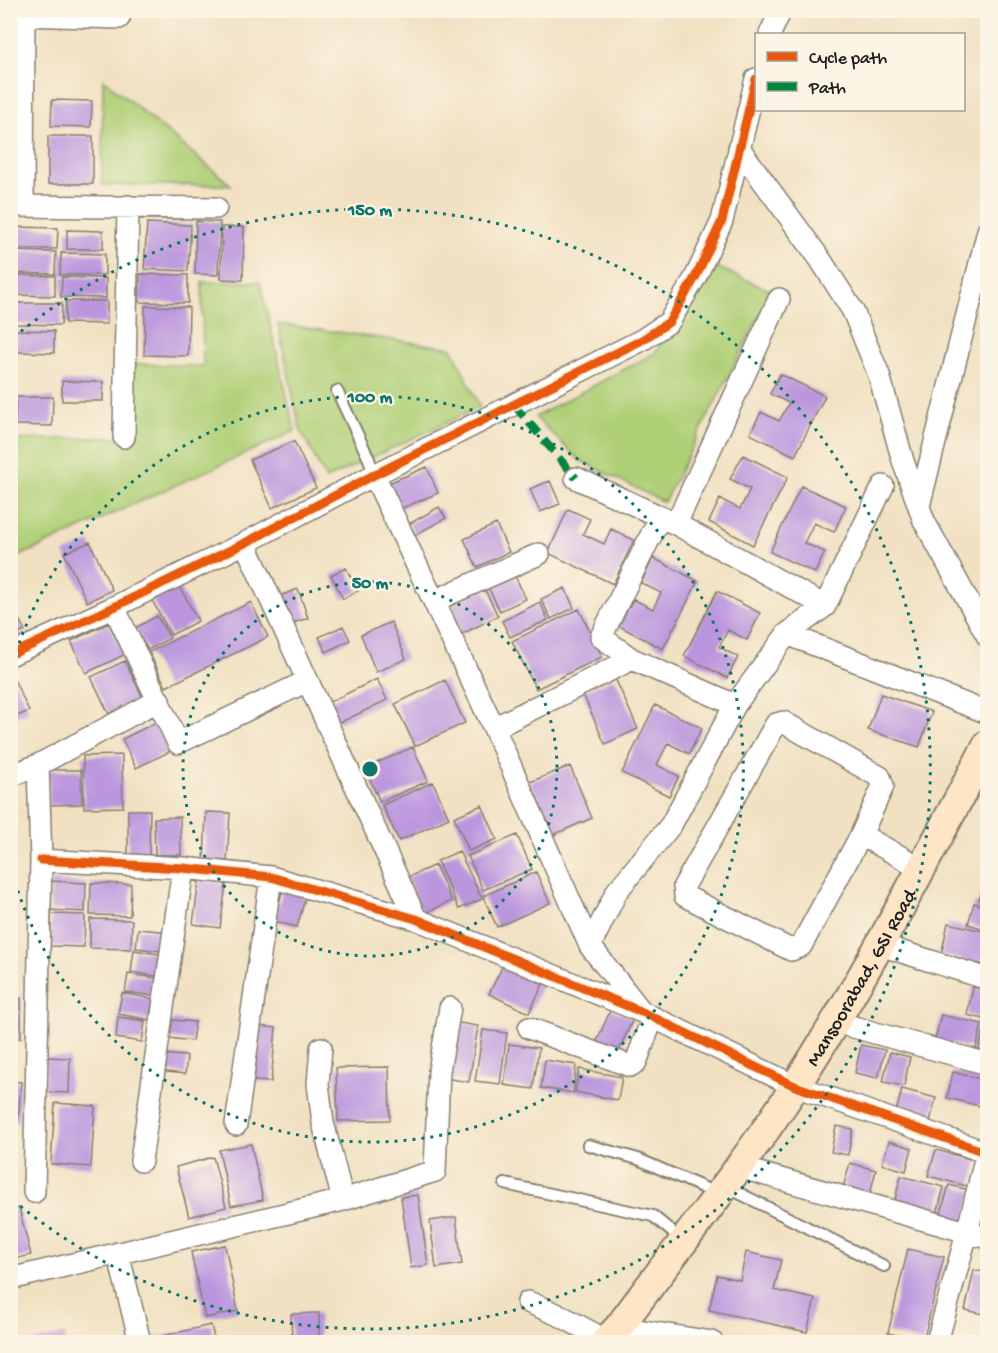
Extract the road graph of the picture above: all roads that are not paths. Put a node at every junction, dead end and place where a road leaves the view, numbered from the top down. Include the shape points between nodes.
1 (781, 10) edge
2 (24, 13) edge
3 (119, 18) dead end
4 (770, 33) edge
5 (755, 83) edge
6 (739, 148) junction
7 (17, 206) edge
8 (128, 206) junction
9 (216, 208) dead end
10 (987, 231) edge
11 (780, 299) dead end
12 (337, 391) dead end
13 (124, 437) dead end
14 (374, 475) junction
15 (576, 478) dead end
16 (883, 486) dead end
17 (919, 506) junction
18 (668, 521) junction
19 (245, 543) junction
20 (539, 554) dead end
21 (434, 601) junction
22 (825, 606) junction
23 (114, 607) junction
24 (787, 634) junction
25 (987, 637) edge
26 (10, 655) edge
27 (632, 659) junction
28 (307, 681) junction
29 (159, 700) junction
30 (735, 705) junction
31 (987, 713) edge
32 (494, 728) junction
33 (987, 744) edge
34 (38, 765) junction
35 (10, 776) edge
36 (861, 835) junction
37 (41, 860) junction
38 (183, 868) junction
39 (921, 868) junction
40 (271, 877) junction
41 (416, 919) junction
42 (880, 945) junction
43 (590, 946) junction
44 (987, 979) edge
45 (450, 1008) dead end
46 (647, 1014) junction
47 (835, 1022) junction
48 (529, 1028) dead end
49 (321, 1047) dead end
50 (987, 1064) edge
51 (795, 1086) junction
52 (236, 1125) dead end
53 (588, 1145) dead end
54 (987, 1151) edge
55 (141, 1161) dead end
56 (727, 1182) junction
57 (505, 1184) dead end
58 (34, 1192) dead end
59 (343, 1200) junction
60 (977, 1236) edge
61 (683, 1241) junction
62 (118, 1253) junction
63 (884, 1266) dead end
64 (10, 1279) edge
65 (528, 1302) dead end
66 (610, 1337) edge
67 (140, 1342) edge
68 (712, 1342) edge
69 (937, 1342) edge

1 - 4 street
2 - 3 street
2 - 7 street
5 - 6 street
6 - 14 street via 722,221 669,322 642,340
6 - 17 street via 853,311 879,375
7 - 8 street
8 - 9 street
8 - 13 street
10 - 17 street
11 - 18 street
12 - 14 lane
14 - 19 street
14 - 21 street
15 - 18 street
16 - 22 street
17 - 25 street
18 - 22 street
18 - 27 street via 601,637
19 - 23 street
19 - 28 street
20 - 21 street
21 - 32 street
22 - 24 street
23 - 26 street
23 - 29 street
24 - 30 street
24 - 31 street
27 - 30 street
27 - 32 street
28 - 29 street via 178,743
28 - 41 street
29 - 34 street
30 - 43 street via 671,825 617,891
32 - 43 street
33 - 39 street, Mansoorabad, GSI Road
34 - 35 street
34 - 37 street
36 - 36 street via 883,786 880,777 783,722 776,724 684,886 685,896 791,951 801,946
36 - 39 street
37 - 38 street
37 - 58 street
38 - 40 street
38 - 55 street
39 - 42 street, Mansoorabad, GSI Road
40 - 41 street
40 - 52 street
41 - 46 street
42 - 44 street
42 - 47 street, Mansoorabad, GSI Road
43 - 46 street
45 - 59 street via 439,1071 435,1171
46 - 48 street via 636,1062 630,1066
46 - 51 street
47 - 50 street
47 - 51 street, Mansoorabad, GSI Road
49 - 59 street via 318,1084 322,1113
51 - 54 street
51 - 56 street, Mansoorabad, GSI Road
53 - 56 lane
54 - 60 street
56 - 60 street
56 - 61 street, Mansoorabad, GSI Road
56 - 63 lane
57 - 61 lane via 653,1216
59 - 62 street
60 - 69 street
61 - 66 street, Mansoorabad, GSI Road
62 - 64 street
62 - 67 street
65 - 66 street
66 - 68 street

